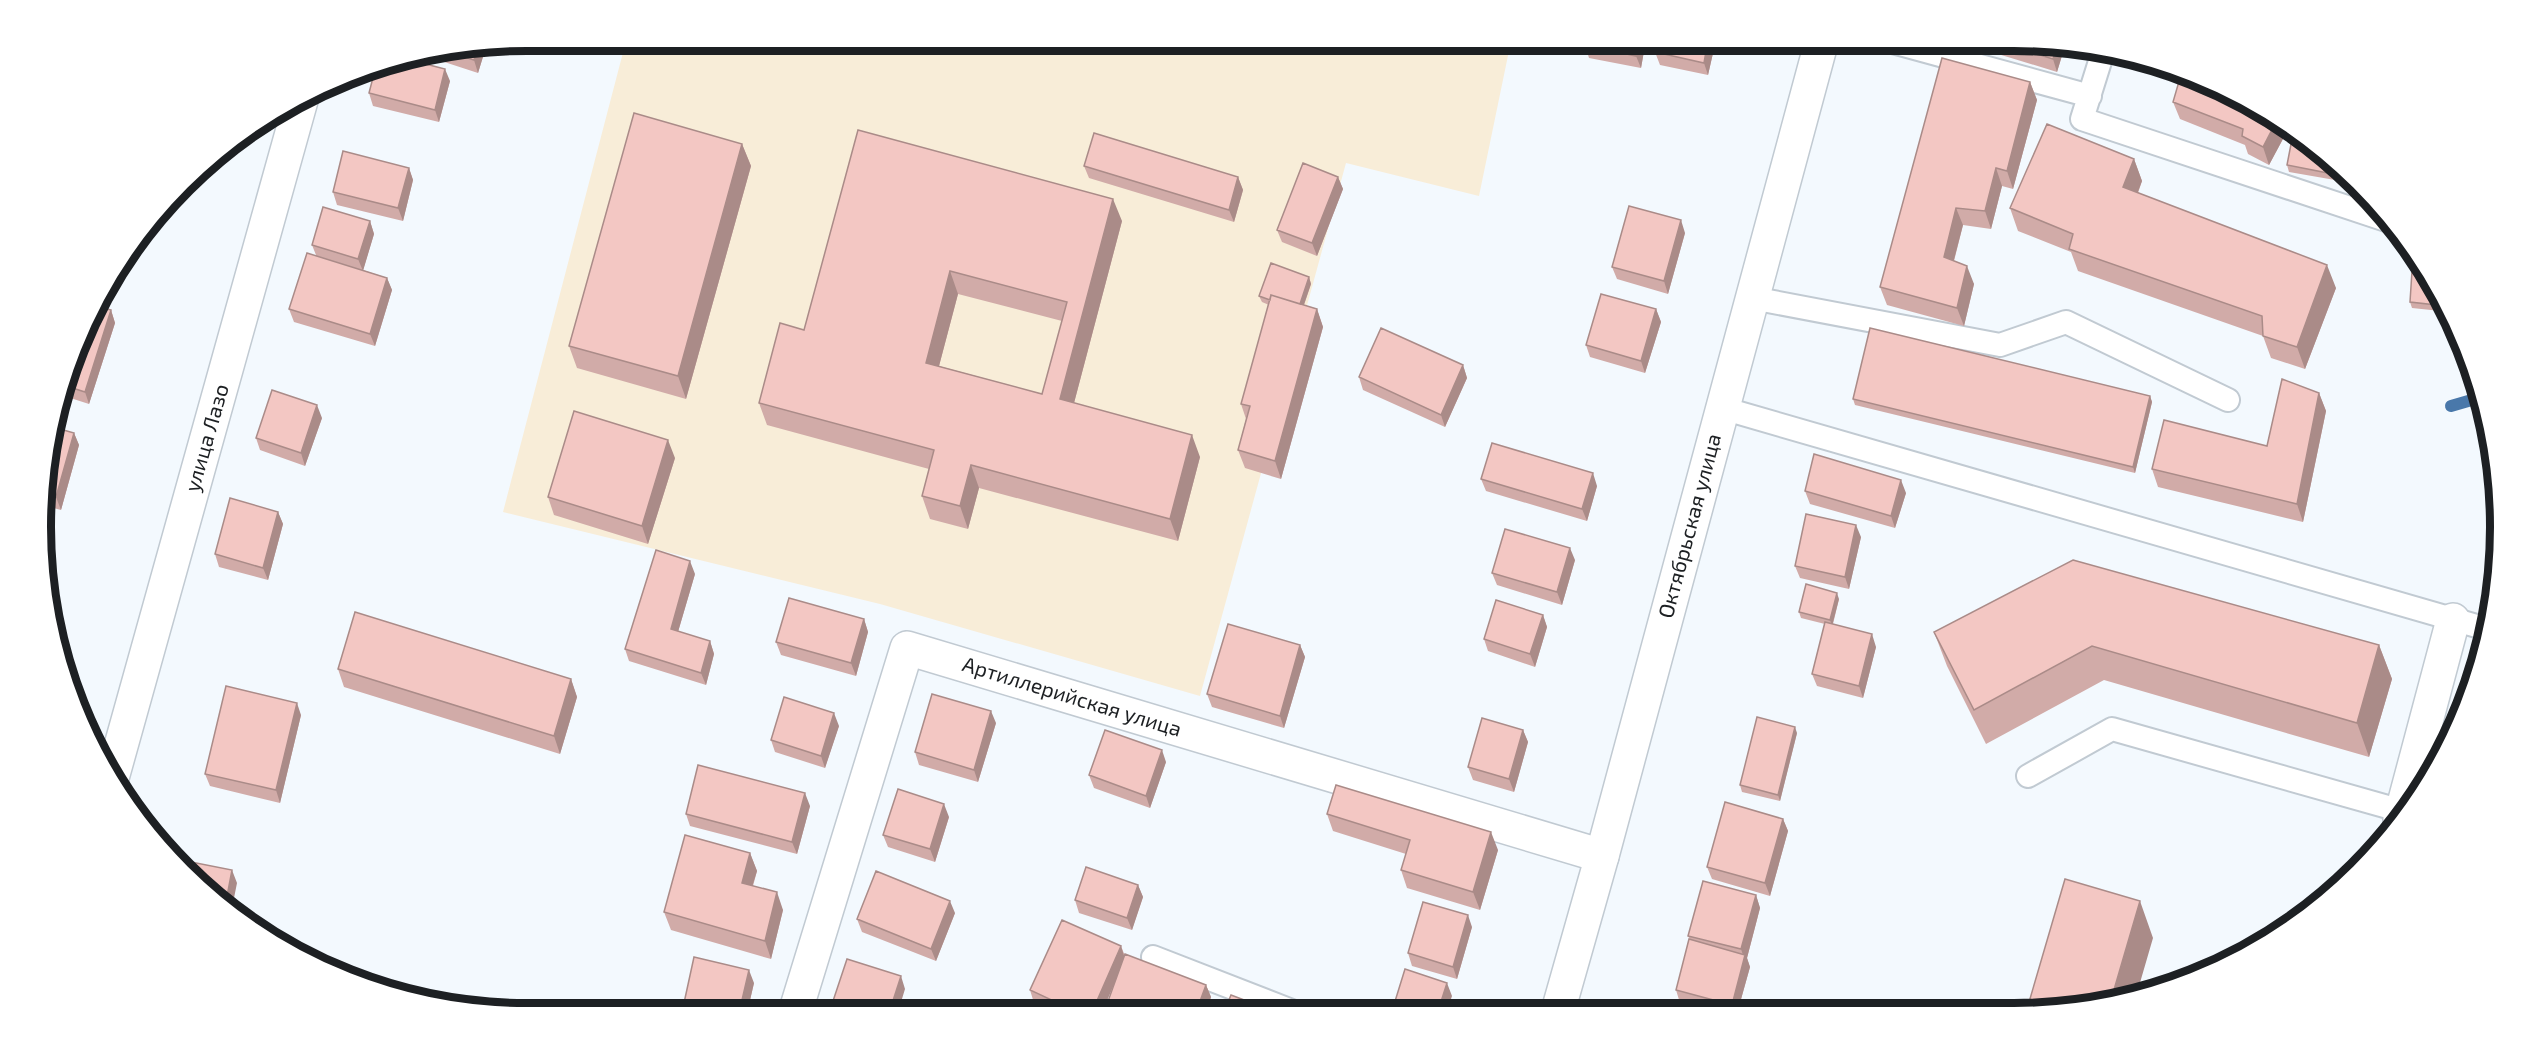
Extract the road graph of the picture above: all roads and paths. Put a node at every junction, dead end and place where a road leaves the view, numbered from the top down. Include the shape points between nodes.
1 (1819, 51) edge
2 (1925, 51) edge
3 (2101, 59) edge
4 (2090, 96) junction
5 (298, 110) edge
6 (2375, 216) edge
7 (1752, 298) junction
8 (2228, 400) dead end
9 (1722, 408) junction
10 (2453, 620) junction
11 (2479, 627) edge
12 (115, 766) edge
13 (2028, 776) dead end
14 (2406, 797) edge
15 (2395, 813) edge
16 (1602, 856) junction
17 (1153, 957) dead end
18 (798, 1003) edge
19 (1271, 1003) edge
20 (1560, 1003) edge

1 - 7 street, Октябрьская улица
2 - 4 lane
3 - 4 lane
4 - 6 lane via 2082,119
5 - 12 street, улица Лазо
7 - 8 lane via 2000,345 2066,322
7 - 9 street, Октябрьская улица
9 - 10 lane
9 - 16 street, Октябрьская улица
10 - 11 lane
10 - 14 street
13 - 15 lane via 2112,729
16 - 18 street, Артиллерийская улица via 907,648
16 - 20 street, Октябрьская улица
17 - 19 lane

